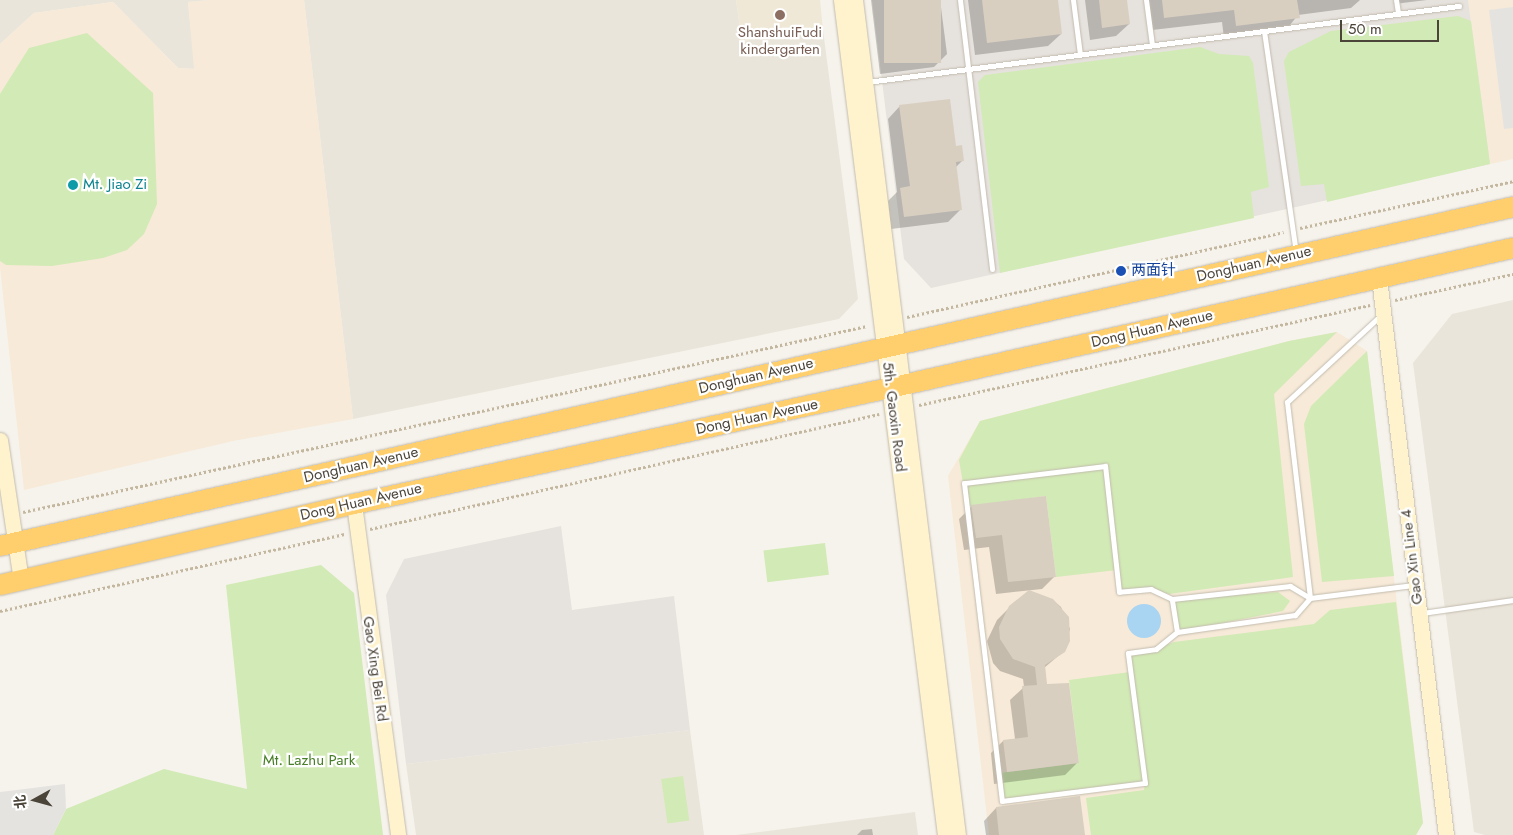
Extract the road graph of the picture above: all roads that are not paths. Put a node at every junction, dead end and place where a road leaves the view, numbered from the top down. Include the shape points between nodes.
1 (841, 0) edge
2 (855, 0) edge
3 (960, 0) edge
4 (1073, 0) edge
5 (1146, 0) edge
6 (1396, 0) edge
7 (1458, 6) dead end
8 (1398, 13) junction
9 (1264, 31) junction
10 (1152, 45) junction
11 (1080, 55) junction
12 (968, 69) junction
13 (865, 83) junction
14 (1513, 207) edge
15 (1513, 248) edge
16 (1297, 255) junction
17 (992, 270) dead end
18 (1379, 278) junction
19 (1383, 308) junction
20 (888, 321) junction
21 (891, 346) junction
22 (896, 387) junction
23 (899, 409) junction
24 (0, 440) edge
25 (354, 504) junction
26 (7, 544) edge
27 (22, 581) junction
28 (1415, 584) junction
29 (0, 585) edge
30 (1310, 598) junction
31 (1172, 599) junction
32 (1513, 600) edge
33 (1418, 613) junction
34 (1177, 632) junction
35 (398, 835) edge
36 (946, 835) edge
37 (958, 835) edge
38 (1446, 835) edge

1 - 20 main road, 5th. Gaoxin Road
2 - 13 main road, 5th. Gaoxin Road
3 - 12 lane
4 - 11 lane
5 - 10 lane
6 - 8 lane
7 - 8 lane
8 - 9 lane
9 - 10 lane
9 - 16 lane
10 - 11 lane
11 - 12 lane
12 - 13 lane
12 - 17 lane
13 - 20 main road, 5th. Gaoxin Road
14 - 16 highway, Donghuan Avenue
15 - 18 highway, Dong Huan Avenue
16 - 21 highway, Donghuan Avenue
18 - 19 main road, Gao Xin Line 4
18 - 22 highway, Dong Huan Avenue
19 - 28 main road, Gao Xin Line 4
19 - 30 lane via 1287,402
20 - 21 main road, 5th. Gaoxin Road
21 - 22 main road, 5th. Gaoxin Road
21 - 26 highway, Donghuan Avenue
22 - 23 main road, 5th. Gaoxin Road
22 - 25 highway, Dong Huan Avenue
23 - 36 main road, 5th. Gaoxin Road
23 - 37 main road, 5th. Gaoxin Road
24 - 26 main road via 9,516
25 - 27 highway, Dong Huan Avenue
25 - 35 main road, Gao Xing Bei Rd
26 - 27 main road
27 - 29 highway, Dong Huan Avenue
28 - 30 lane
28 - 33 main road, Gao Xin Line 4
30 - 31 lane via 1290,586
30 - 34 lane via 1295,615
31 - 34 lane
31 - 34 lane via 1151,589 1119,592 1105,466 964,483 1002,801 1145,783 1128,653 1156,649
32 - 33 lane
33 - 38 main road, Gao Xin Line 4

